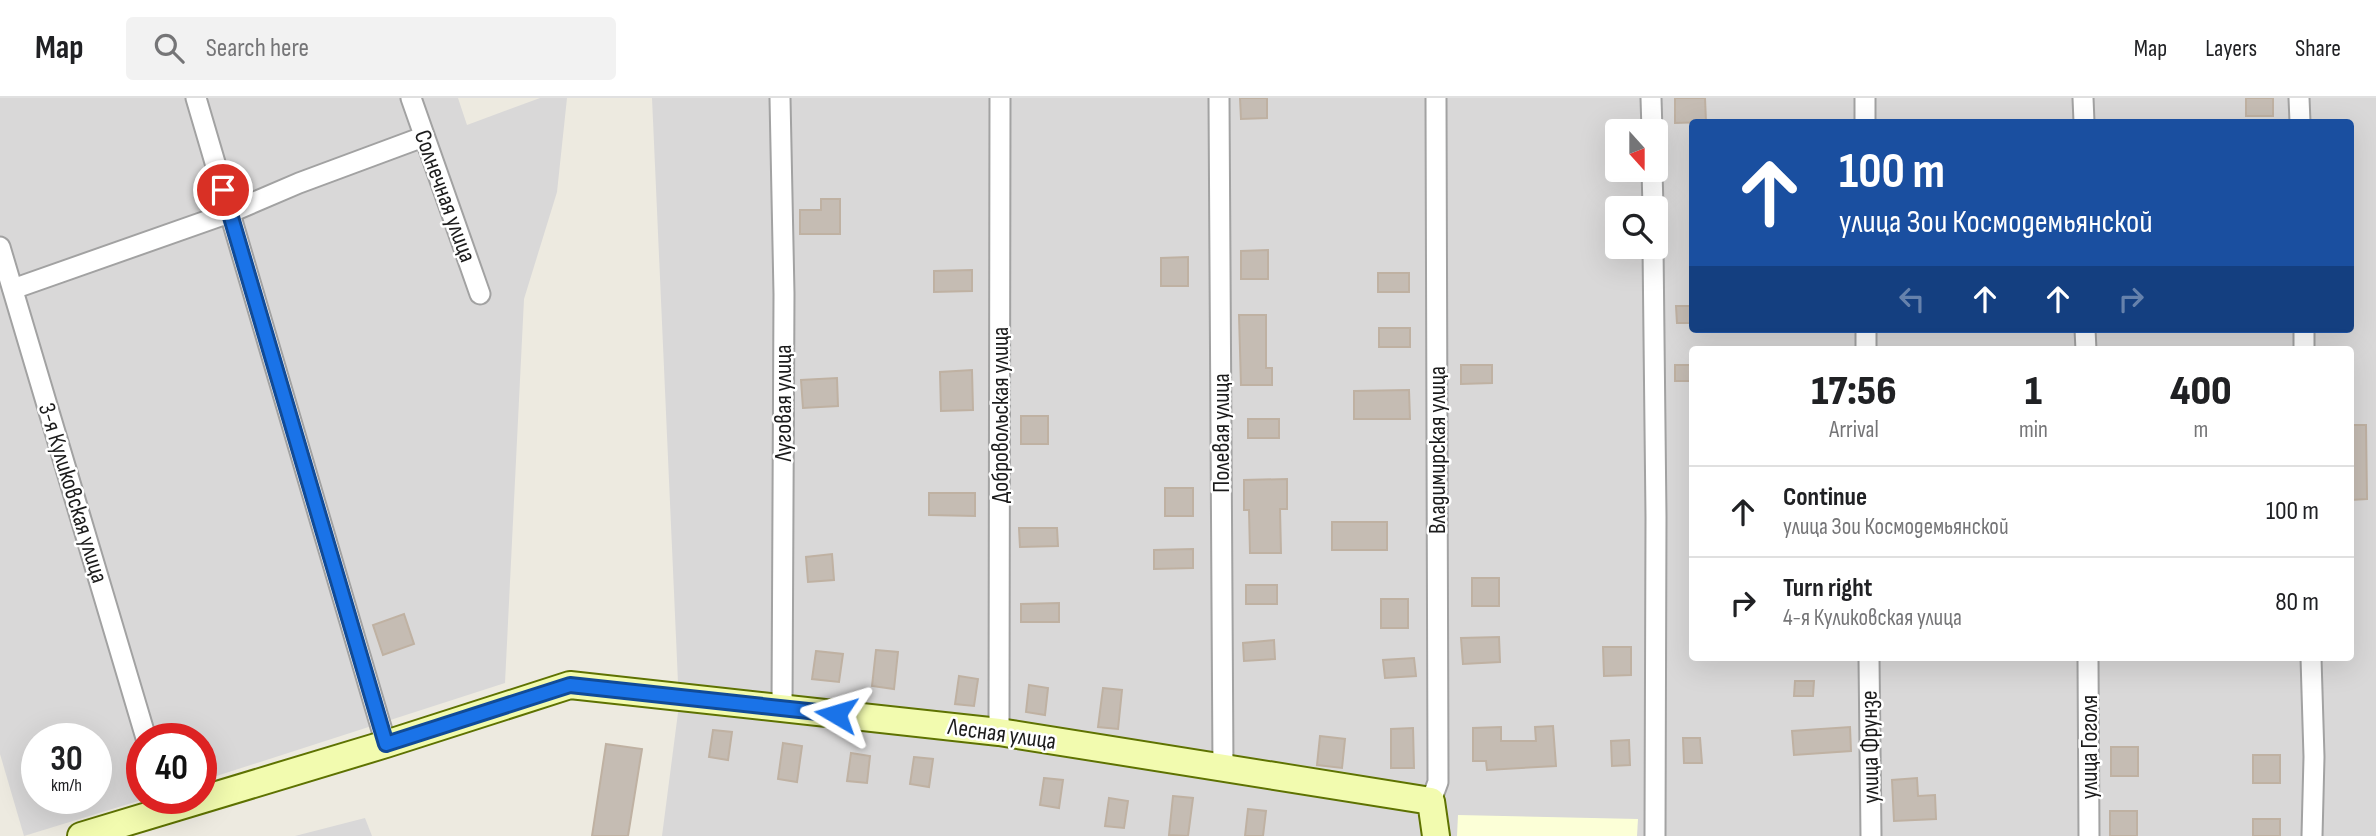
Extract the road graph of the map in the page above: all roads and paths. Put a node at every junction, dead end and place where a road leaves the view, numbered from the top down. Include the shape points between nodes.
1 (195, 98) edge
2 (411, 98) edge
3 (779, 98) edge
4 (1000, 98) edge
5 (1219, 98) edge
6 (1436, 98) edge
7 (1651, 98) edge
8 (1865, 98) edge
9 (2083, 98) edge
10 (2300, 98) edge
11 (1652, 119) edge
12 (1866, 119) edge
13 (2084, 119) edge
14 (2300, 119) edge
15 (423, 137) junction
16 (229, 213) junction
17 (0, 247) edge
18 (1653, 259) edge
19 (13, 289) junction
20 (480, 294) dead end
21 (1869, 661) edge
22 (2088, 661) edge
23 (2311, 661) edge
24 (782, 708) junction
25 (142, 723) edge
26 (999, 732) junction
27 (386, 744) junction
28 (1223, 768) junction
29 (217, 791) edge
30 (1431, 801) junction
31 (141, 814) edge
32 (81, 836) edge
33 (1436, 836) edge
34 (1655, 836) edge
35 (1871, 836) edge
36 (2089, 836) edge
37 (2312, 836) edge

1 - 16 street
2 - 15 street, Солнечная улица
3 - 24 street, Луговая улица via 784,294
4 - 26 street, Добровольская улица
5 - 28 street, Полевая улица
6 - 30 street, Владимирская улица via 1438,782
7 - 11 street
8 - 12 street
9 - 13 street
10 - 14 street
15 - 16 street
15 - 20 street, Солнечная улица
16 - 19 street
16 - 27 street
17 - 19 street, 3-я Куликовская улица
18 - 34 street
19 - 25 street, 3-я Куликовская улица
21 - 35 street, улица Фрунзе
22 - 36 street, улица Гоголя
23 - 37 street
24 - 26 street, Лесная улица
24 - 27 street, Лесная улица via 570,685
26 - 28 street, Лесная улица
27 - 29 street
28 - 30 street, Лесная улица
30 - 33 street
31 - 32 street

